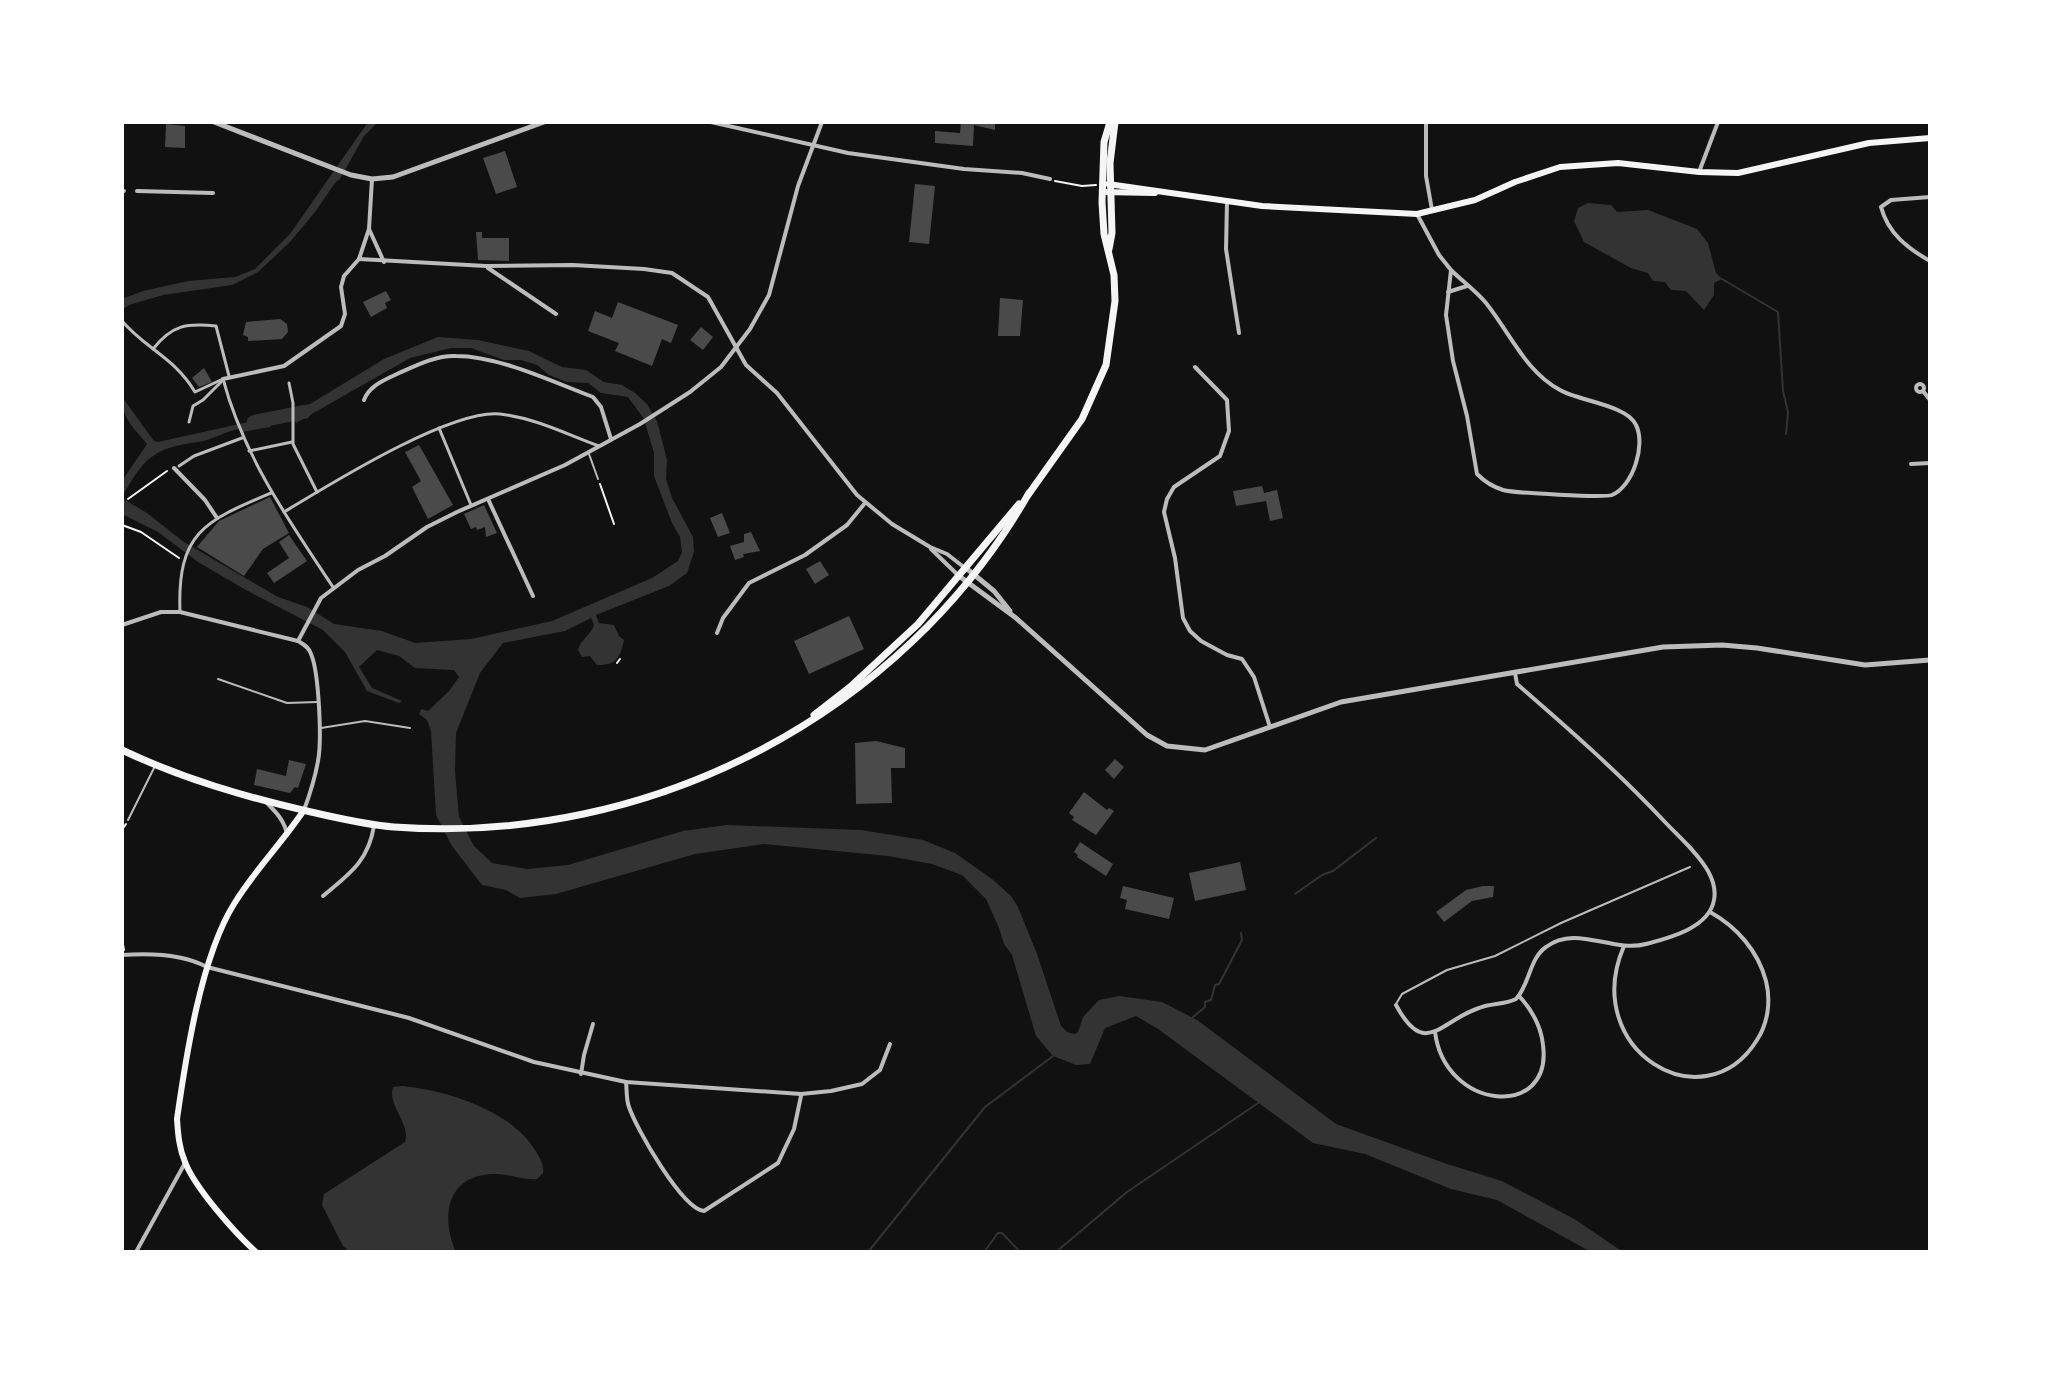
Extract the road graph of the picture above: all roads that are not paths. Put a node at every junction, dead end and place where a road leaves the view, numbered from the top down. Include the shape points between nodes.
1 (214, 122) edge
2 (544, 122) edge
3 (711, 122) edge
4 (822, 122) edge
5 (1112, 122) edge
6 (1426, 122) edge
7 (1718, 122) edge
8 (1930, 138) edge
9 (812, 147) junction
10 (1699, 172) junction
11 (372, 179) junction
12 (1050, 179) road end
13 (1106, 188) junction
14 (137, 191) dead end
15 (213, 193) dead end
16 (1930, 197) edge
17 (1227, 202) junction
18 (1433, 212) junction
19 (1417, 214) junction
20 (369, 229) junction
21 (359, 259) junction
22 (1930, 261) edge
23 (384, 262) junction
24 (486, 266) junction
25 (1451, 270) junction
26 (1467, 286) junction
27 (1448, 292) junction
28 (556, 314) dead end
29 (122, 321) edge
30 (1239, 333) dead end
31 (153, 349) junction
32 (736, 349) junction
33 (1195, 367) dead end
34 (226, 378) junction
35 (289, 383) dead end
36 (1923, 391) dead end
37 (364, 400) dead end
38 (1930, 400) edge
39 (189, 422) dead end
40 (439, 428) junction
41 (242, 438) junction
42 (611, 439) junction
43 (292, 440) junction
44 (599, 446) junction
45 (249, 451) junction
46 (588, 453) junction
47 (1930, 463) edge
48 (1911, 464) dead end
49 (177, 467) joint
50 (598, 479) road end
51 (317, 492) junction
52 (271, 493) junction
53 (1029, 493) junction
54 (488, 499) junction
55 (865, 503) junction
56 (471, 505) junction
57 (284, 512) junction
58 (217, 518) junction
59 (930, 547) junction
60 (966, 568) junction
61 (974, 575) junction
62 (959, 576) junction
63 (968, 583) junction
64 (333, 588) junction
65 (533, 596) dead end
66 (180, 612) junction
67 (1016, 618) junction
68 (122, 625) edge
69 (717, 633) dead end
70 (298, 641) junction
71 (1930, 660) edge
72 (1515, 673) junction
73 (218, 679) dead end
74 (318, 702) junction
75 (800, 727) junction
76 (1270, 727) junction
77 (320, 728) junction
78 (410, 728) dead end
79 (122, 750) edge
80 (155, 765) junction
81 (265, 801) junction
82 (304, 810) junction
83 (128, 820) road end
84 (374, 825) junction
85 (287, 837) junction
86 (1690, 867) dead end
87 (323, 896) dead end
88 (1710, 912) junction
89 (1624, 946) junction
90 (123, 954) edge
91 (207, 967) junction
92 (1519, 996) junction
93 (1396, 1005) joint
94 (593, 1024) dead end
95 (1435, 1032) junction
96 (890, 1044) dead end
97 (581, 1074) junction
98 (626, 1082) junction
99 (801, 1094) junction
100 (185, 1163) junction
101 (136, 1252) edge
102 (256, 1252) edge

1 - 11 street
2 - 11 street via 393,177
3 - 9 street
4 - 9 street
5 - 13 main road via 1104,142
6 - 18 street via 1426,176
7 - 10 street
8 - 10 main road via 1869,143 1738,173
9 - 12 street
9 - 32 street via 769,295
10 - 18 main road via 1618,163 1560,167
11 - 20 street
13 - 17 main road
13 - 53 main road via 1104,234 1115,301 1103,377 1082,419
14 - 15 street
16 - 22 street via 1891,200 1881,207 1893,232
17 - 19 main road
17 - 30 street via 1226,249
18 - 19 main road
19 - 25 street
20 - 21 street
20 - 23 street
21 - 23 street
21 - 34 street via 342,281 345,321 336,330 284,366
23 - 24 street
24 - 28 street
24 - 32 street via 573,265 672,273 708,297
25 - 26 street
25 - 27 street
26 - 27 street
26 - 27 street via 1545,381 1629,416 1640,441 1626,485 1611,495 1522,492 1483,480 1474,465 1453,361
29 - 31 street
31 - 34 street via 180,369 195,392
31 - 34 street via 177,328 216,326
32 - 42 street via 721,367 658,414
32 - 55 street
33 - 76 street via 1227,400 1229,431 1220,456 1174,487 1167,499 1164,512 1183,618 1201,641 1242,659 1254,677
34 - 39 street via 193,406
34 - 41 street
35 - 43 street
36 - 38 street
37 - 42 street via 386,379 430,360 486,360 593,397
40 - 44 street via 470,416 501,414
40 - 51 street
40 - 56 street
41 - 45 street
41 - 49 street
42 - 44 street
43 - 45 street
43 - 51 street
44 - 46 street
45 - 52 street
46 - 50 lane
46 - 54 street
47 - 48 street
49 - 58 street
51 - 57 street
52 - 57 street
52 - 58 street
53 - 60 main road
53 - 61 main road
54 - 56 street
54 - 65 street
55 - 59 street
55 - 69 street via 847,525 805,555 749,583
56 - 64 street
57 - 64 street
58 - 66 street via 183,561
59 - 60 street
59 - 62 street
60 - 61 street
60 - 62 main road
61 - 63 main road
61 - 67 street
62 - 63 street
62 - 75 main road via 896,645
63 - 67 street
63 - 75 main road via 896,658
64 - 70 street via 314,609
66 - 68 street via 161,612
66 - 70 street
67 - 76 street via 1147,735 1167,746 1205,750
70 - 74 street via 311,654
71 - 72 street via 1865,665 1722,645 1663,647
72 - 76 street via 1341,702
72 - 88 street via 1517,684 1621,776 1702,862 1714,887
73 - 74 lane via 287,703
74 - 77 street
75 - 84 main road via 734,763 641,800 548,821 476,827
77 - 78 lane via 365,721
77 - 82 street via 319,759
79 - 80 main road
80 - 81 main road
80 - 83 lane
81 - 82 main road
81 - 85 street via 286,826
82 - 84 main road
82 - 85 main road
84 - 87 street via 364,858
85 - 91 main road via 234,904
86 - 93 lane via 1495,956 1447,970 1402,994
88 - 89 street via 1681,931
88 - 89 street via 1750,946 1768,994 1758,1039 1722,1070 1674,1074 1635,1050 1615,1005 1615,977
89 - 92 street via 1575,937 1553,942 1536,958
90 - 91 street via 194,960
91 - 97 street via 409,1018
91 - 100 main road via 177,1119
92 - 95 street via 1477,1009
92 - 95 street via 1538,1023 1544,1053 1538,1079 1515,1095 1496,1096 1461,1082 1443,1062
93 - 95 street via 1411,1028
94 - 97 street
96 - 99 street via 880,1070 862,1084
97 - 98 street
98 - 99 street
98 - 99 street via 628,1106 651,1150 672,1184 704,1211 778,1163 794,1129
100 - 101 street
100 - 102 main road

